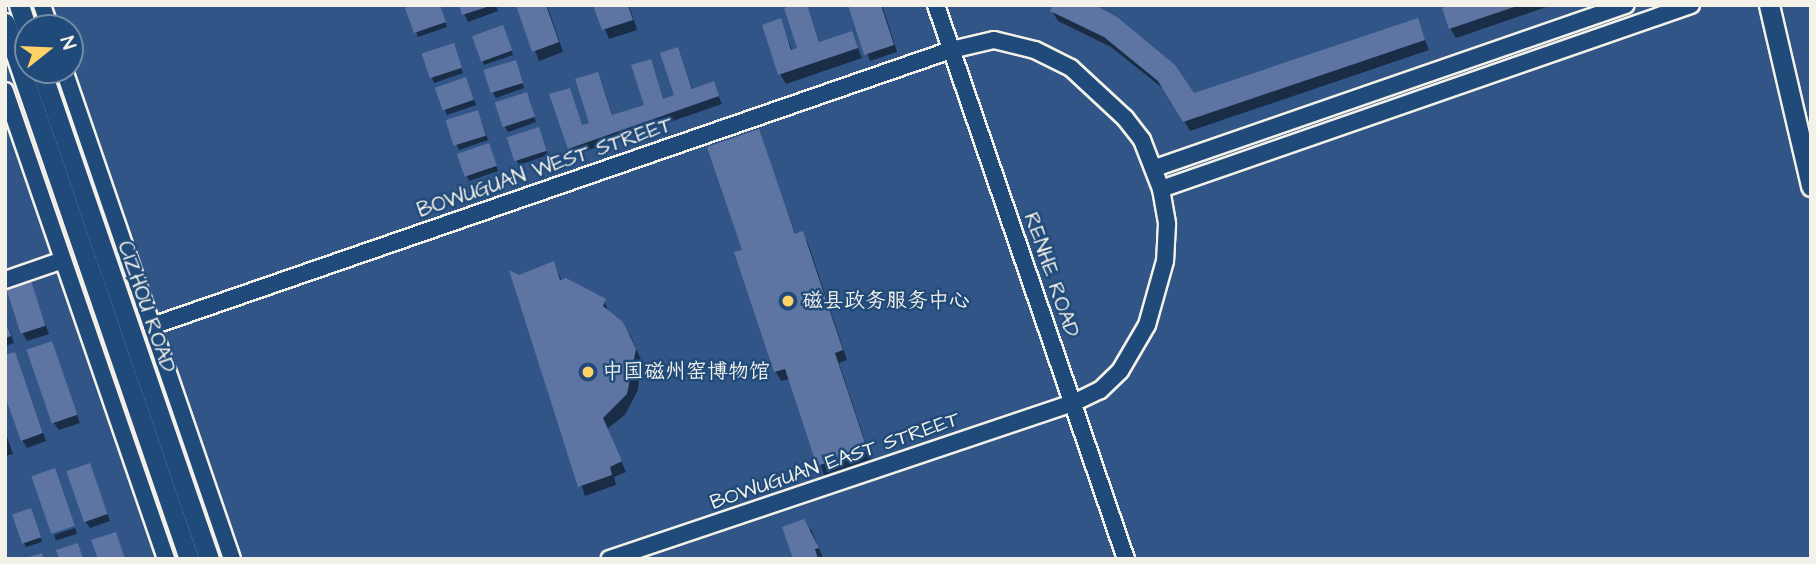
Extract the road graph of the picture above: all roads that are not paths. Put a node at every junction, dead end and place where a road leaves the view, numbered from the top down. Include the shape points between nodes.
1 (936, 5) edge
2 (1626, 5) edge
3 (1691, 5) edge
4 (1769, 5) edge
5 (5, 23) edge
6 (951, 50) junction
7 (46, 84) edge
8 (69, 84) edge
9 (5, 91) edge
10 (1155, 168) junction
11 (1811, 186) edge
12 (1161, 189) junction
13 (63, 260) junction
14 (5, 280) edge
15 (152, 326) junction
16 (1073, 403) junction
17 (166, 559) edge
18 (189, 559) edge
19 (209, 559) edge
20 (232, 559) edge
21 (610, 559) edge
22 (1126, 559) edge

1 - 6 street, RENHE ROAD
2 - 10 street
3 - 12 street
4 - 11 main road
5 - 18 main road
6 - 10 street, BOWUGUAN WEST STREET via 994,40 1035,50 1071,68 1125,117
6 - 15 street, BOWUGUAN WEST STREET
6 - 16 street, RENHE ROAD
7 - 19 main road, CIZHOU ROAD
8 - 15 street
9 - 13 street
10 - 12 street, BOWUGUAN EAST STREET
12 - 16 street, BOWUGUAN EAST STREET via 1167,224 1165,261 1147,325 1120,371 1100,390
13 - 14 street
13 - 17 street
15 - 20 street
16 - 21 street, BOWUGUAN EAST STREET
16 - 22 street, RENHE ROAD

